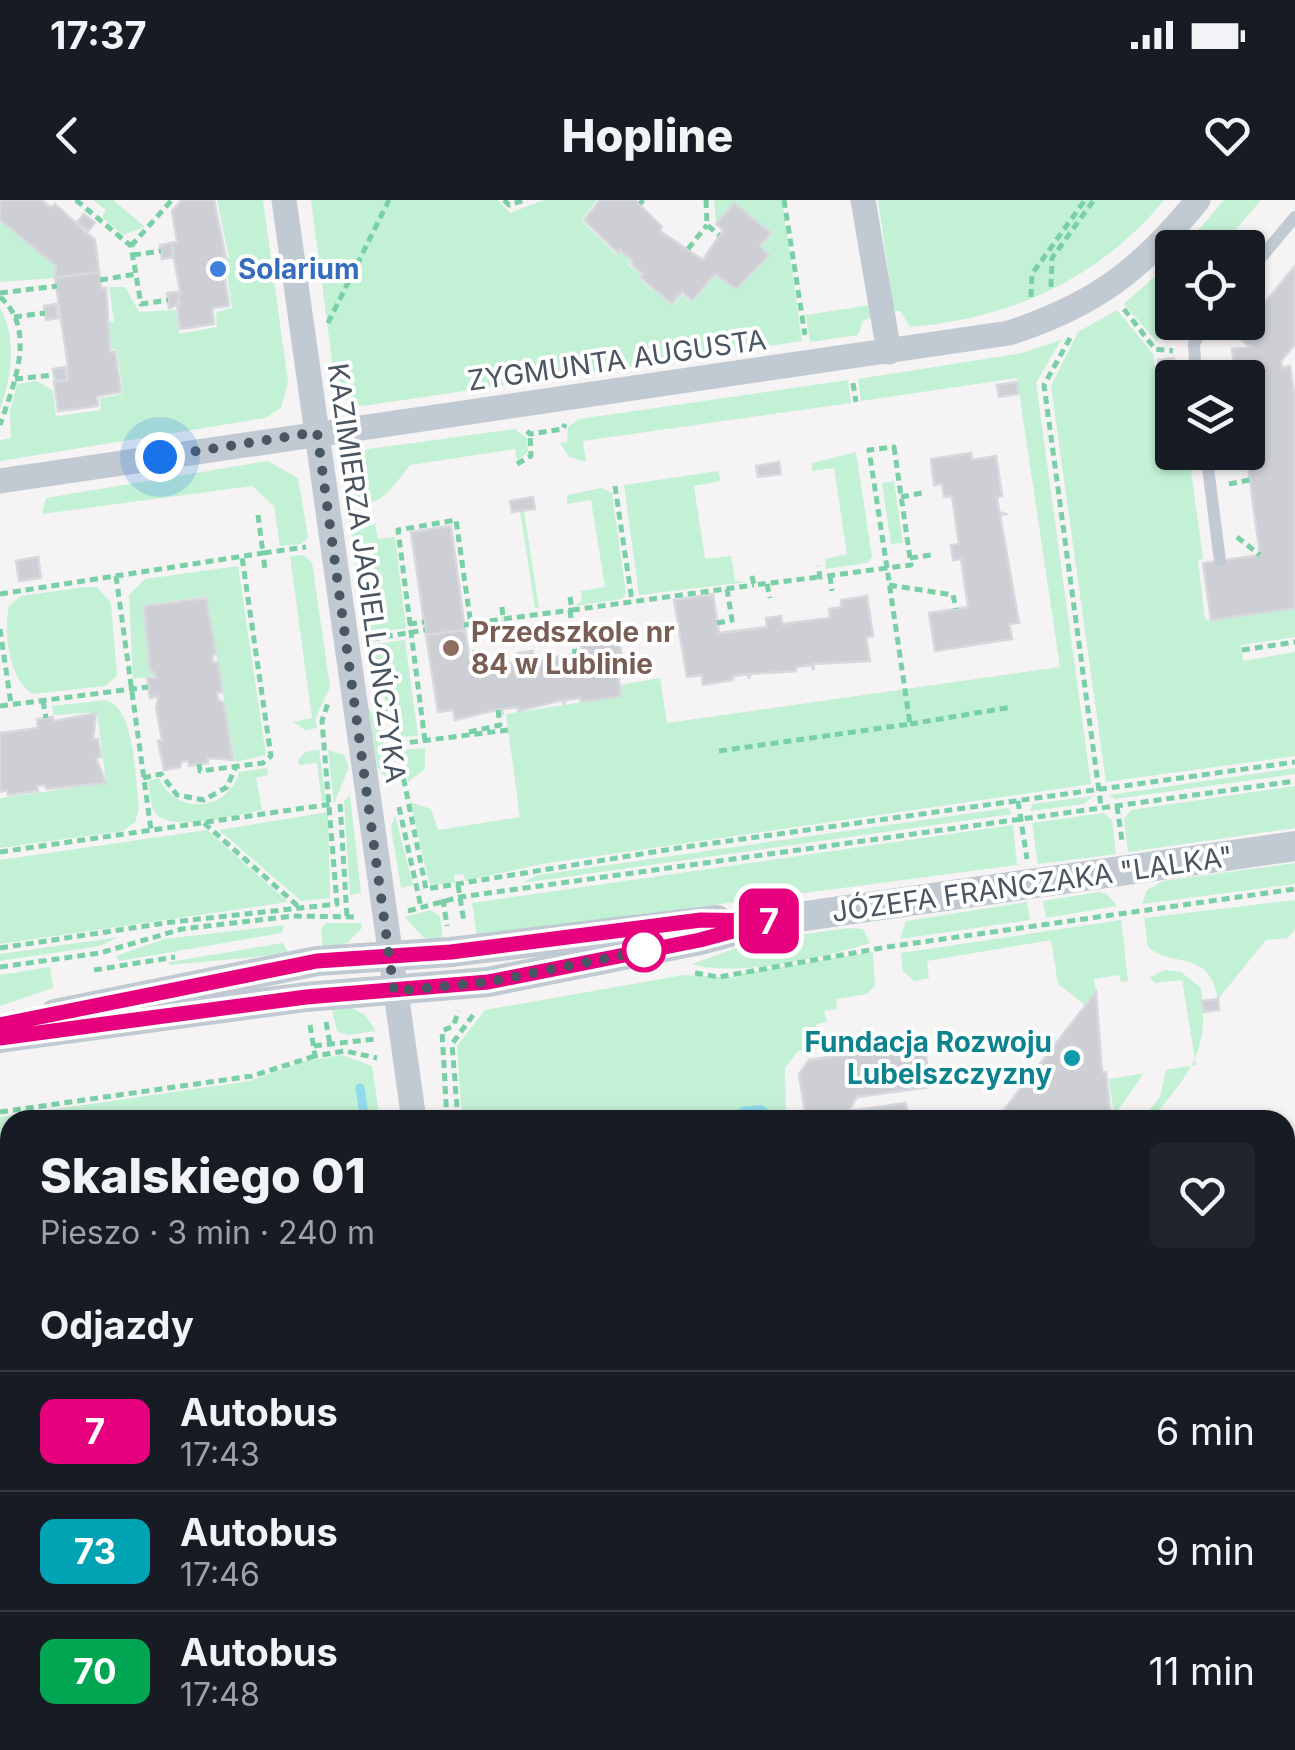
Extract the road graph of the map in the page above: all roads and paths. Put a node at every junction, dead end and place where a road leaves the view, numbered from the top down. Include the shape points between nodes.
1 (76, 200) edge
2 (172, 200) edge
3 (284, 200) edge
4 (389, 200) edge
5 (504, 200) edge
6 (525, 200) edge
7 (706, 200) edge
8 (784, 200) edge
9 (863, 200) edge
10 (1086, 200) edge
11 (1094, 200) edge
12 (1198, 200) edge
13 (1295, 217) edge
14 (707, 225) junction
15 (719, 235) dead end
16 (131, 246) junction
17 (688, 249) dead end
18 (161, 251) dead end
19 (1265, 253) edge
20 (133, 255) junction
21 (136, 274) junction
22 (100, 280) dead end
23 (57, 286) dead end
24 (0, 295) edge
25 (168, 300) dead end
26 (1052, 300) dead end
27 (1119, 302) dead end
28 (45, 313) dead end
29 (14, 317) junction
30 (1037, 324) junction
31 (324, 330) dead end
32 (1070, 331) dead end
33 (1199, 340) edge
34 (806, 346) dead end
35 (889, 352) junction
36 (1194, 354) junction
37 (1194, 360) edge
38 (54, 375) dead end
39 (15, 378) junction
40 (855, 392) dead end
41 (856, 402) dead end
42 (0, 425) edge
43 (317, 432) junction
44 (530, 434) dead end
45 (517, 464) dead end
46 (1208, 470) edge
47 (1250, 480) dead end
48 (0, 482) edge
49 (1226, 484) dead end
50 (616, 486) dead end
51 (922, 494) dead end
52 (901, 497) junction
53 (258, 515) dead end
54 (314, 545) dead end
55 (263, 553) junction
56 (931, 555) dead end
57 (242, 557) junction
58 (910, 558) junction
59 (1220, 562) dead end
60 (818, 566) dead end
61 (887, 568) junction
62 (265, 570) dead end
63 (116, 576) junction
64 (752, 576) dead end
65 (830, 576) junction
66 (820, 577) junction
67 (767, 584) junction
68 (889, 585) junction
69 (754, 586) junction
70 (727, 589) junction
71 (832, 591) dead end
72 (0, 594) edge
73 (570, 597) dead end
74 (770, 598) dead end
75 (632, 601) junction
76 (502, 607) dead end
77 (956, 609) dead end
78 (571, 610) junction
79 (504, 619) junction
80 (424, 622) dead end
81 (717, 622) dead end
82 (409, 624) junction
83 (467, 624) junction
84 (0, 629) edge
85 (425, 630) dead end
86 (410, 632) junction
87 (364, 640) dead end
88 (1295, 642) edge
89 (1242, 650) dead end
90 (574, 651) dead end
91 (469, 660) dead end
92 (148, 686) dead end
93 (128, 689) junction
94 (43, 700) junction
95 (381, 701) dead end
96 (11, 704) junction
97 (0, 706) edge
98 (1012, 707) dead end
99 (498, 710) dead end
100 (46, 718) dead end
101 (910, 724) junction
102 (508, 730) dead end
103 (459, 736) junction
104 (425, 740) junction
105 (396, 744) junction
106 (719, 751) dead end
107 (1295, 762) edge
108 (200, 764) dead end
109 (236, 766) junction
110 (142, 778) junction
111 (1295, 781) edge
112 (1099, 791) junction
113 (1018, 801) junction
114 (1117, 806) junction
115 (1101, 807) junction
116 (1022, 819) junction
117 (204, 823) junction
118 (151, 830) junction
119 (1295, 846) edge
120 (0, 852) edge
121 (1028, 866) dead end
122 (1126, 869) junction
123 (458, 885) junction
124 (1295, 889) edge
125 (492, 892) dead end
126 (443, 899) dead end
127 (299, 907) junction
128 (293, 916) dead end
129 (770, 921) junction
130 (466, 937) dead end
131 (450, 940) dead end
132 (0, 948) edge
133 (388, 954) junction
134 (0, 967) edge
135 (682, 970) dead end
136 (394, 991) junction
137 (476, 996) dead end
138 (458, 999) dead end
139 (308, 1010) dead end
140 (0, 1025) edge
141 (0, 1038) edge
142 (315, 1056) junction
143 (376, 1056) dead end
144 (14, 1110) edge
145 (412, 1110) edge
146 (446, 1110) edge
147 (457, 1110) edge

1 - 16 path
2 - 16 path
3 - 43 street, KAZIMIERZA JAGIELLOŃCZYKA
4 - 31 path
5 - 6 path
7 - 14 path
8 - 34 path
9 - 35 street
10 - 30 path via 1032,274
11 - 26 path via 1052,258
12 - 30 street, ZYGMUNTA AUGUSTA via 1116,284
13 - 19 lane
14 - 15 path
14 - 17 path
16 - 20 path
18 - 20 path
20 - 21 path
21 - 22 path
21 - 25 path via 141,304
23 - 24 path
24 - 29 path
27 - 36 path via 1155,348
28 - 29 path
29 - 39 path via 21,337
30 - 35 street, ZYGMUNTA AUGUSTA
32 - 112 path via 1044,385
33 - 36 lane
35 - 43 street, ZYGMUNTA AUGUSTA
36 - 37 lane
38 - 39 path
39 - 42 path
40 - 41 path
43 - 48 street, ZYGMUNTA AUGUSTA
43 - 133 street, KAZIMIERZA JAGIELLOŃCZYKA
44 - 45 path via 531,456
46 - 59 lane
47 - 49 path
50 - 75 path
51 - 52 path
52 - 58 path
52 - 61 path via 894,447 869,450
53 - 55 path
54 - 55 path
55 - 57 path
55 - 62 path
56 - 58 path
57 - 63 path
57 - 109 path via 271,753 267,762
58 - 61 path via 911,565
60 - 66 path
61 - 65 path
61 - 68 path
63 - 72 path
63 - 93 path
64 - 69 path
65 - 66 path
65 - 71 path
66 - 67 path
67 - 69 path
67 - 74 path
68 - 77 path via 954,595
68 - 101 path
69 - 70 path
70 - 75 path
70 - 81 path via 732,620
73 - 78 path
75 - 78 path
76 - 79 path
78 - 79 path
78 - 90 path
79 - 83 path
80 - 82 path
82 - 83 path via 398,530 456,520
82 - 86 path
83 - 91 path via 476,660
84 - 96 path
85 - 86 path
86 - 87 path
86 - 104 path
88 - 89 path
92 - 93 path
93 - 94 path
93 - 110 path
94 - 96 path
94 - 100 path
95 - 105 path
96 - 97 path
98 - 101 path
99 - 103 path via 500,725
101 - 106 path
102 - 103 path
103 - 104 path
104 - 105 path
105 - 123 path via 426,889
107 - 112 path
108 - 109 path via 200,771
109 - 110 path via 227,787 204,800 177,795 161,774
110 - 118 path
111 - 114 path
112 - 113 path
112 - 115 path
113 - 116 path
113 - 123 path
114 - 115 path
114 - 122 path
115 - 116 path
116 - 121 path
116 - 125 path
117 - 118 path
117 - 127 path
117 - 127 path via 332,804 337,904
118 - 120 path
119 - 122 street, JÓZEFA FRANCZAKA "LALKA"
122 - 129 street, JÓZEFA FRANCZAKA "LALKA"
123 - 130 path
124 - 135 path via 719,977
126 - 131 path
127 - 132 path
128 - 134 path via 170,931 100,953
129 - 133 street, JÓZEFA FRANCZAKA "LALKA" via 701,920
129 - 136 street, JÓZEFA FRANCZAKA "LALKA" via 508,978
133 - 136 street, KAZIMIERZA JAGIELLOŃCZYKA
133 - 140 street, JÓZEFA FRANCZAKA "LALKA" via 300,964
136 - 141 street, JÓZEFA FRANCZAKA "LALKA"
136 - 145 street, KAZIMIERZA JAGIELLOŃCZYKA
137 - 147 path via 478,1008 452,1044
138 - 146 path via 453,1026 442,1031
139 - 142 path
142 - 143 path
142 - 144 path via 252,1076

